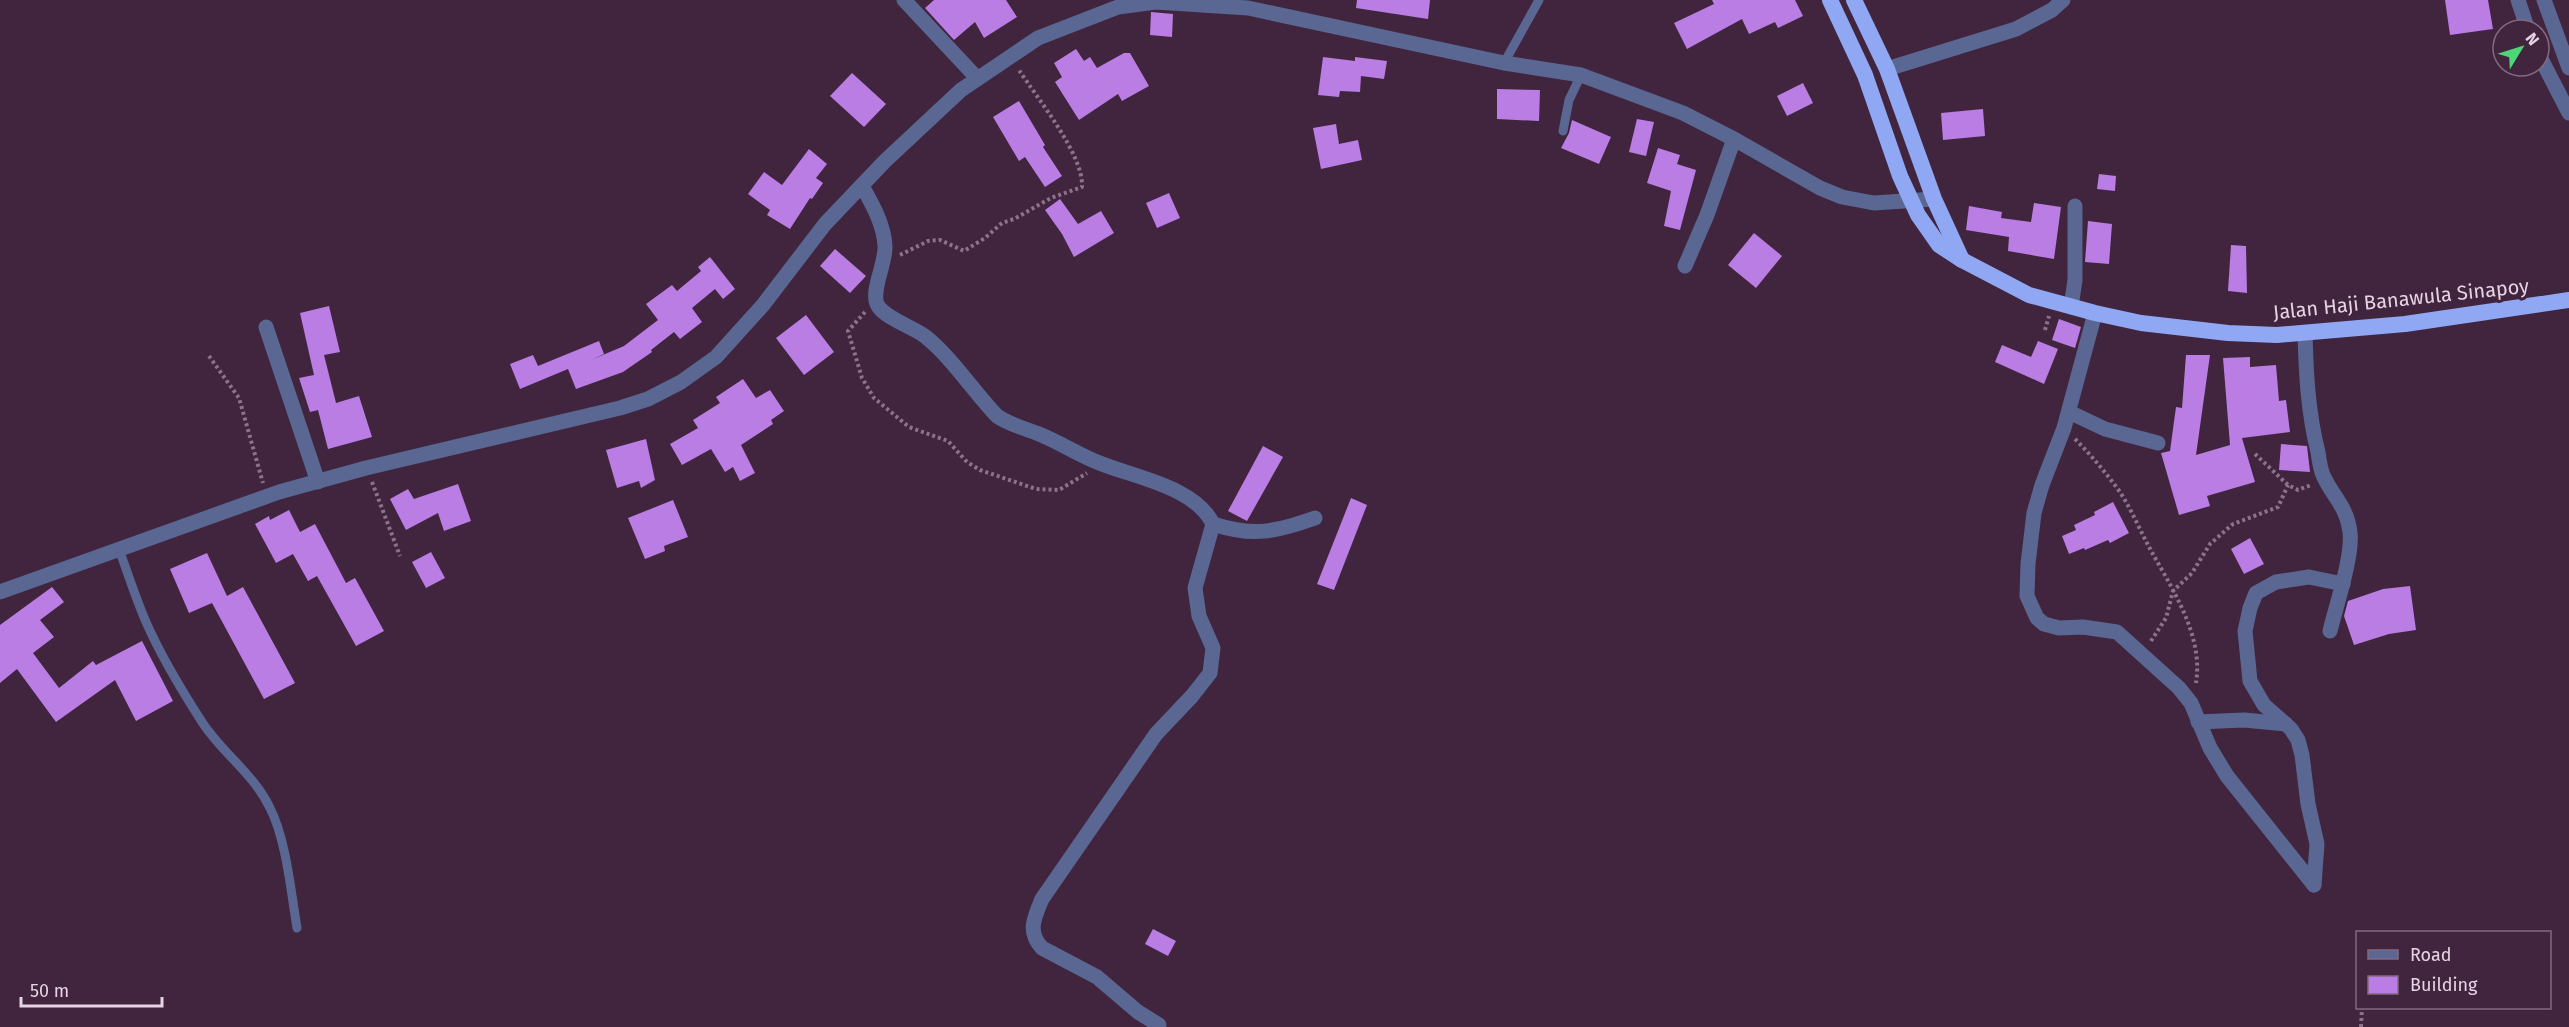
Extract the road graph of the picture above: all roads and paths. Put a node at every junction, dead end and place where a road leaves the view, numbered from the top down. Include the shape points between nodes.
1 (904, 0) edge
2 (1539, 0) edge
3 (1830, 0) edge
4 (1854, 0) edge
5 (2063, 0) edge
6 (2518, 0) edge
7 (2544, 0) edge
8 (1175, 1) edge
9 (2524, 18) edge
10 (1009, 56) junction
11 (1504, 63) junction
12 (2569, 68) edge
13 (1887, 69) junction
14 (1581, 75) junction
15 (977, 78) junction
16 (2551, 78) edge
17 (2569, 113) edge
18 (1563, 131) dead end
19 (1734, 139) junction
20 (862, 186) junction
21 (1936, 203) junction
22 (2074, 206) dead end
23 (1914, 208) junction
24 (1946, 240) junction
25 (895, 254) dead end
26 (1684, 266) dead end
27 (876, 300) junction
28 (2569, 300) edge
29 (2071, 307) junction
30 (2095, 313) junction
31 (266, 327) dead end
32 (2305, 333) junction
33 (209, 356) dead end
34 (2069, 412) junction
35 (2064, 428) junction
36 (2158, 443) dead end
37 (2255, 454) dead end
38 (1098, 462) junction
39 (366, 468) junction
40 (2323, 475) junction
41 (318, 482) junction
42 (2288, 485) junction
43 (279, 492) junction
44 (1315, 518) dead end
45 (1212, 524) junction
46 (119, 549) junction
47 (400, 556) dead end
48 (2343, 584) junction
49 (2173, 591) junction
50 (0, 592) edge
51 (2330, 632) dead end
52 (2141, 657) junction
53 (2191, 703) junction
54 (2198, 722) junction
55 (2286, 724) junction
56 (297, 928) dead end
57 (2362, 1009) edge
58 (1159, 1025) dead end
59 (2361, 1027) edge

1 - 15 street
2 - 11 lane
3 - 23 highway, Jalan Haji Banawula Sinapoy via 1865,75
4 - 13 highway, Jalan Haji Banawula Sinapoy
5 - 13 street via 2016,29
6 - 9 street
7 - 12 street
8 - 10 street via 1118,7 1038,38
8 - 11 street via 1248,9
10 - 15 street
10 - 25 path via 1076,157 1083,175 1082,187 1002,223 964,251 940,240 928,240 902,256
11 - 14 street
13 - 21 highway, Jalan Haji Banawula Sinapoy
14 - 18 lane via 1569,100
14 - 19 street via 1683,113
15 - 20 street
16 - 17 street
19 - 23 street via 1842,197
19 - 26 street
20 - 27 street via 882,226 885,246
20 - 39 street via 825,224 763,305 716,357 681,382 620,408
21 - 23 street
21 - 24 highway, Jalan Haji Banawula Sinapoy
22 - 29 street via 2075,280
23 - 24 highway, Jalan Haji Banawula Sinapoy
24 - 29 highway, Jalan Haji Banawula Sinapoy via 1962,260 2029,295
27 - 38 street via 881,311 926,336 997,416
27 - 38 path via 848,331 862,378 874,398 909,427 948,441 980,470 1036,489 1059,490 1082,478
28 - 32 highway, Jalan Haji Banawula Sinapoy via 2405,324
29 - 30 highway, Jalan Haji Banawula Sinapoy
30 - 32 highway, Jalan Haji Banawula Sinapoy via 2186,329 2259,335
30 - 34 street
31 - 41 street
32 - 40 street via 2312,425
33 - 43 path via 240,398 263,484
34 - 35 street
34 - 36 street via 2105,429
35 - 49 path via 2097,462 2121,495
35 - 52 street via 2034,513 2027,596 2044,624 2117,632
37 - 42 path
38 - 45 street via 1171,489 1196,503
39 - 41 street
39 - 47 path
40 - 42 path via 2298,490
40 - 48 street via 2348,518 2351,535
41 - 43 street
42 - 49 path via 2278,507 2233,524 2210,544 2192,573
43 - 46 street
44 - 45 street via 1277,531 1248,533
45 - 58 street via 1195,588 1199,616 1213,648 1210,672 1156,734 1042,899 1033,919 1032,932 1042,948 1097,977
46 - 50 street
46 - 56 lane via 147,623 197,714 263,793 272,810
48 - 51 street
48 - 55 street via 2309,577 2276,582 2256,593 2245,632 2250,681 2264,705
49 - 52 path via 2166,618
49 - 53 path via 2196,656
52 - 53 street
53 - 54 street
54 - 55 street via 2244,720
54 - 55 street via 2227,776 2314,885 2317,844 2305,768 2298,740
57 - 59 path

